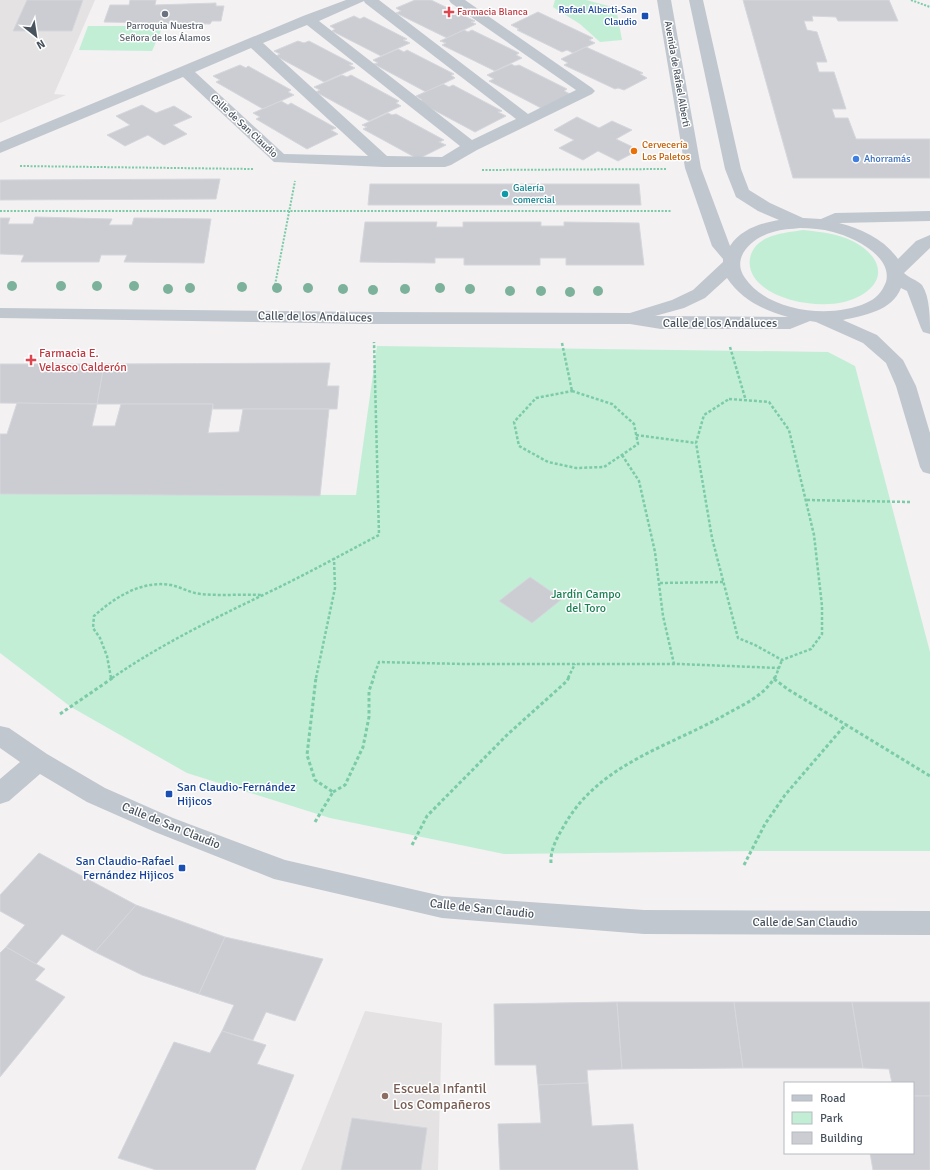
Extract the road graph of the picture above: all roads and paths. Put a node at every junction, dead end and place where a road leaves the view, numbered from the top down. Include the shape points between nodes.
1 (358, 0) edge
2 (370, 0) edge
3 (456, 0) edge
4 (664, 0) edge
5 (696, 0) edge
6 (911, 0) edge
7 (343, 4) edge
8 (930, 7) edge
9 (308, 19) junction
10 (253, 42) junction
11 (185, 70) junction
12 (526, 120) junction
13 (470, 147) junction
14 (0, 148) edge
15 (384, 162) junction
16 (16, 166) dead end
17 (257, 169) dead end
18 (666, 169) dead end
19 (476, 170) dead end
20 (296, 174) dead end
21 (0, 211) edge
22 (290, 211) junction
23 (671, 211) dead end
24 (930, 216) edge
25 (800, 223) junction
26 (820, 224) junction
27 (930, 240) edge
28 (732, 261) junction
29 (896, 274) junction
30 (275, 285) dead end
31 (0, 313) edge
32 (815, 316) junction
33 (630, 318) junction
34 (930, 328) edge
35 (374, 342) dead end
36 (562, 343) dead end
37 (729, 344) dead end
38 (572, 391) junction
39 (746, 401) junction
40 (636, 435) junction
41 (696, 443) junction
42 (622, 455) junction
43 (930, 467) edge
44 (807, 500) junction
45 (911, 502) dead end
46 (334, 558) junction
47 (724, 582) junction
48 (660, 583) junction
49 (264, 595) junction
50 (782, 660) junction
51 (575, 664) junction
52 (674, 664) junction
53 (779, 668) junction
54 (111, 678) junction
55 (774, 679) junction
56 (60, 714) dead end
57 (846, 724) junction
58 (0, 735) edge
59 (38, 761) junction
60 (930, 776) edge
61 (333, 792) junction
62 (0, 794) edge
63 (315, 822) dead end
64 (412, 845) dead end
65 (551, 863) dead end
66 (744, 865) dead end
67 (930, 923) edge

1 - 7 street
2 - 12 street
3 - 12 street, Calle de San Claudio via 587,91
4 - 28 street, Avenida de Rafael Alberti via 693,168 721,246
5 - 25 street via 733,168 742,193
6 - 8 path
7 - 9 street
9 - 10 street
9 - 13 street
10 - 11 street
10 - 15 street
11 - 14 street
11 - 15 street, Calle de San Claudio via 280,159
12 - 13 street, Calle de San Claudio
13 - 15 street, Calle de San Claudio via 445,162
16 - 17 path
18 - 19 path
20 - 22 path
21 - 22 path
22 - 23 path
22 - 30 path
24 - 26 street via 835,218
25 - 26 street
25 - 28 street via 781,224 746,237 737,247
26 - 29 street via 844,230 877,246 887,255
27 - 29 street via 922,245
28 - 32 street via 734,274 741,286 751,294 774,307
28 - 33 street, Calle de los Andaluces via 711,284 689,300
29 - 32 street via 892,290 884,300 869,309 849,314
29 - 34 street via 915,288
31 - 33 street, Calle de los Andaluces via 373,318
32 - 33 street, Calle de los Andaluces via 790,324 661,323
32 - 43 street via 870,339 894,360 906,386
35 - 46 path via 379,535
36 - 38 path
37 - 39 path
38 - 40 path via 612,404 634,424
38 - 42 path via 536,398 514,422 519,446 548,462 576,468 604,467
39 - 41 path via 729,399 704,415
39 - 44 path via 769,402 789,430
40 - 41 path
40 - 42 path via 638,444
41 - 47 path via 712,538
42 - 48 path via 639,481
44 - 45 path
44 - 50 path via 814,535 822,606 822,634 811,649
46 - 49 path
46 - 61 path via 335,588 314,686 307,755 315,780
47 - 48 path
47 - 50 path via 738,638
48 - 52 path via 663,616
49 - 54 path via 182,635
49 - 54 path via 201,594 169,585 142,586 124,592 94,616 93,628 107,656
50 - 53 path
51 - 52 path
51 - 61 path via 379,662 369,692 369,716 363,747 345,785
51 - 64 path via 567,682 508,734 427,816
52 - 53 path
53 - 55 path
54 - 56 path
55 - 57 path
55 - 65 path via 754,697 723,717 672,740 610,774 583,796 564,822 550,854
57 - 60 path
57 - 66 path via 785,795 765,824
58 - 59 street, Calle de San Claudio
59 - 62 street
59 - 67 street, Calle de San Claudio via 96,795 164,825 283,871 442,907 644,922
61 - 63 path

